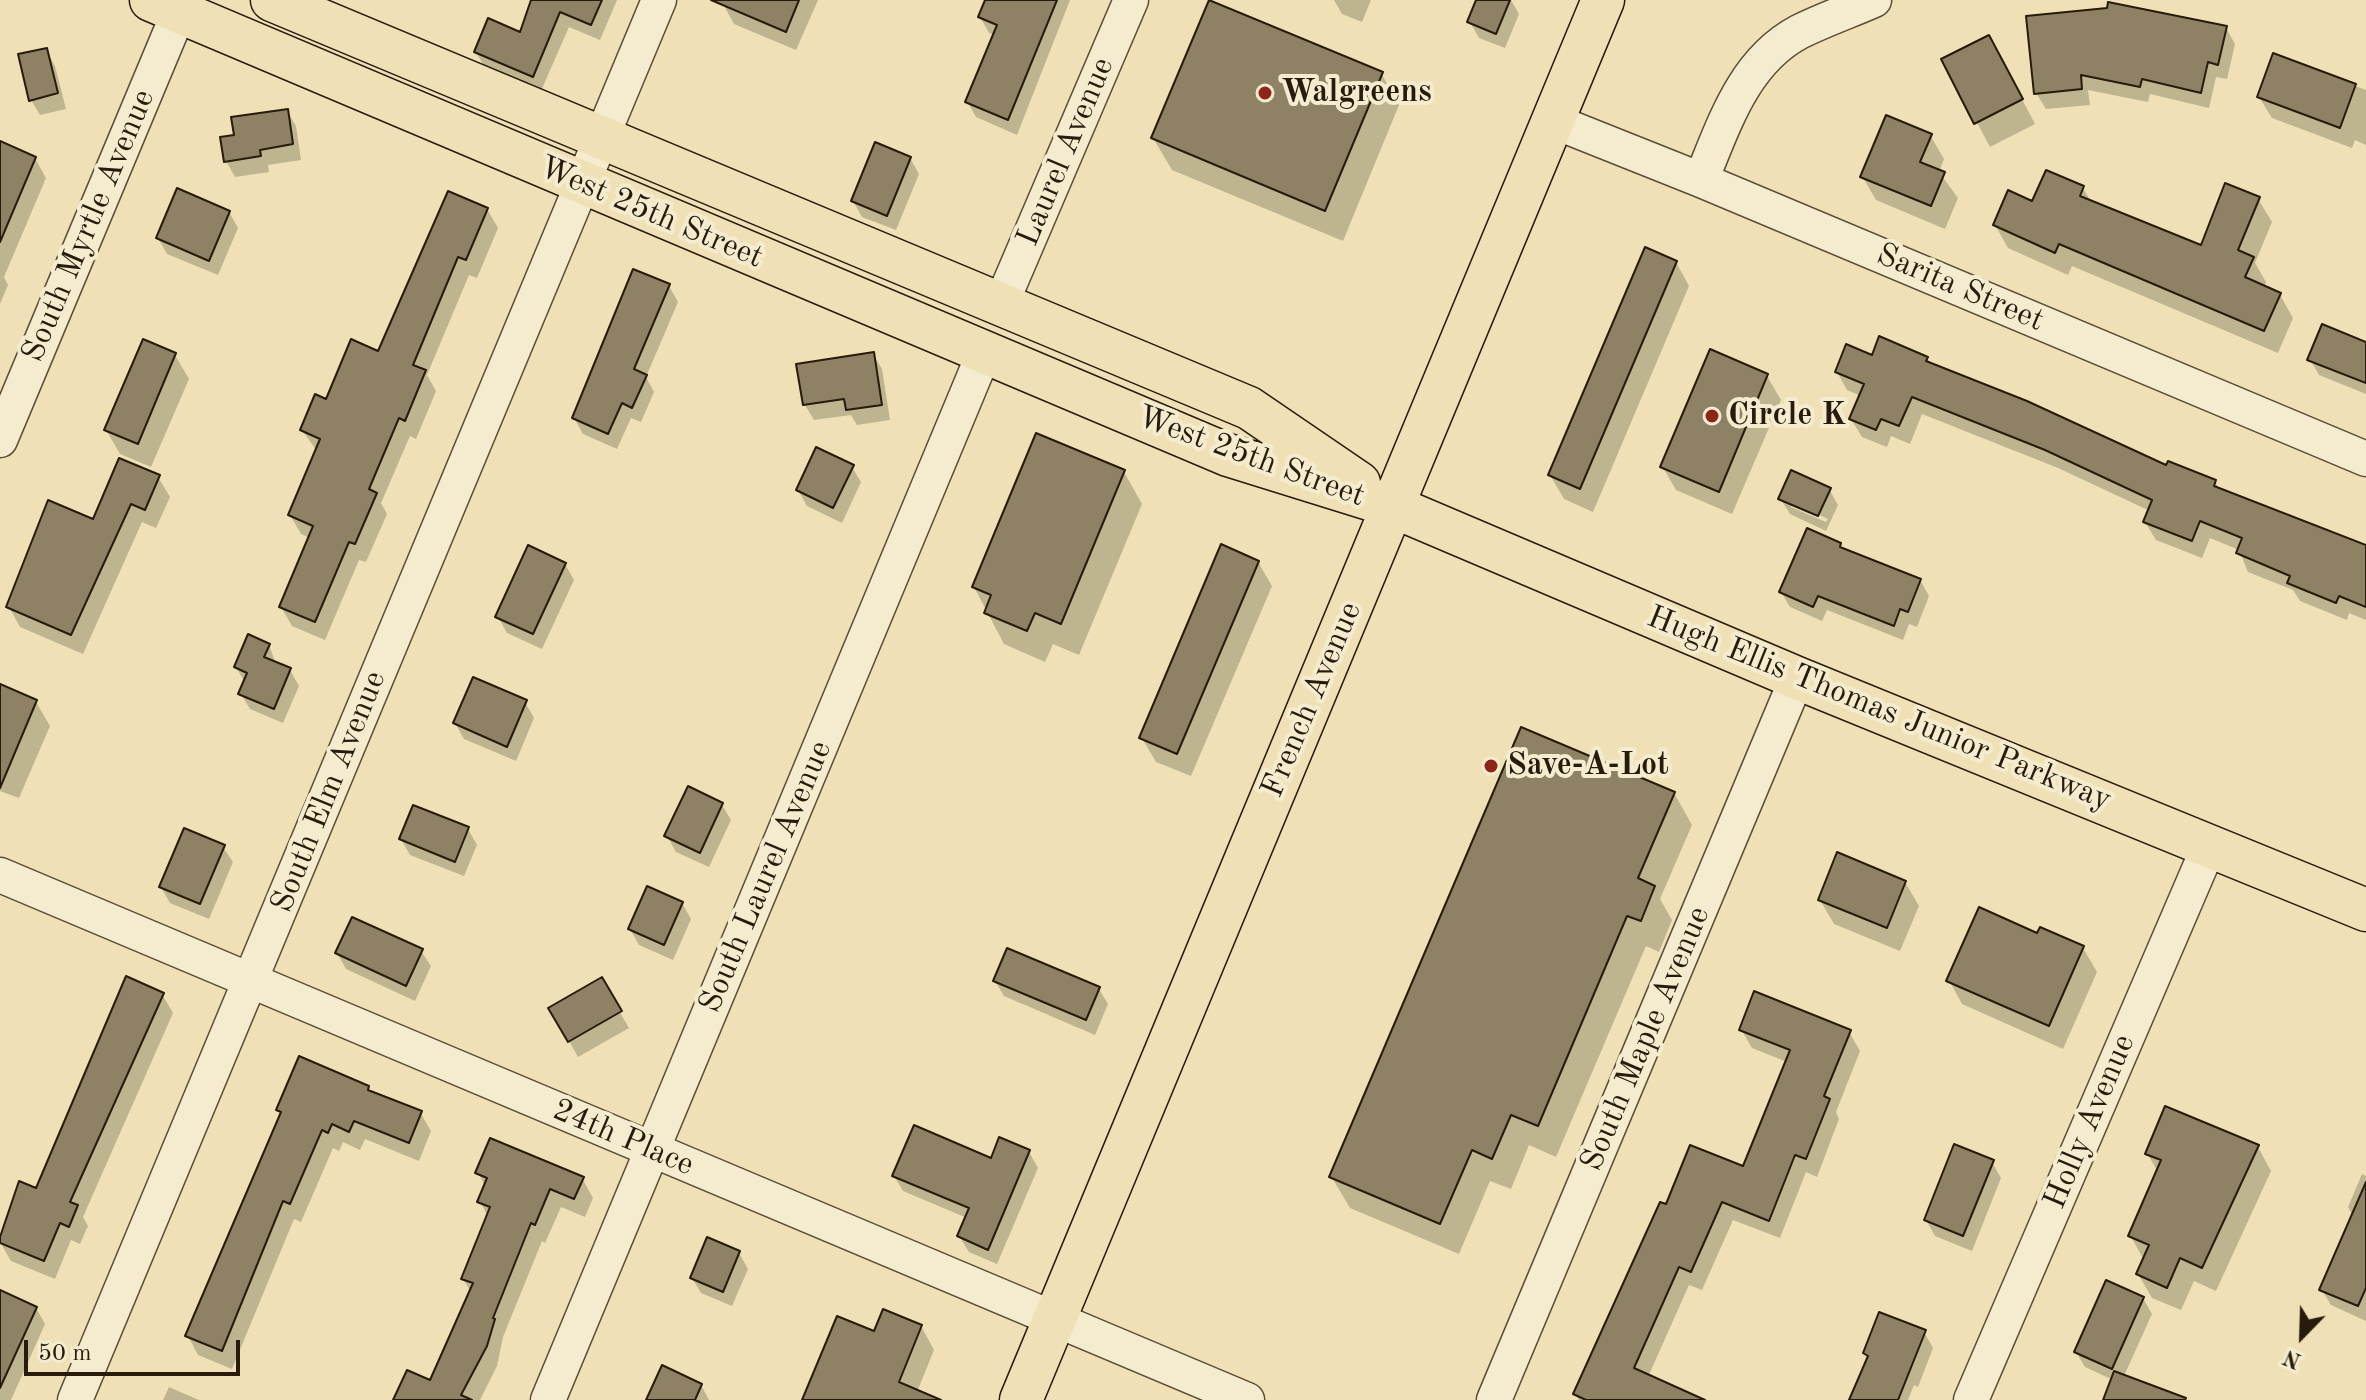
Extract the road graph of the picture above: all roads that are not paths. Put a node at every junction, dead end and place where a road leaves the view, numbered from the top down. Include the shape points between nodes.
1 (272, 0) edge
2 (659, 0) edge
3 (1131, 0) edge
4 (1603, 0) edge
5 (1874, 0) edge
6 (165, 6) edge
7 (1553, 121) junction
8 (601, 137) junction
9 (1701, 180) junction
10 (581, 183) junction
11 (1001, 304) junction
12 (984, 353) junction
13 (0, 440) edge
14 (2366, 459) edge
15 (1392, 506) junction
16 (1797, 678) junction
17 (2210, 844) junction
18 (0, 875) edge
19 (2366, 910) edge
20 (251, 980) junction
21 (653, 1151) junction
22 (1055, 1318) junction
23 (75, 1400) edge
24 (548, 1400) edge
25 (1021, 1400) edge
26 (1247, 1400) edge
27 (1494, 1400) edge
28 (1971, 1400) edge

1 - 8 main road, West 25th Street
2 - 8 street, South Elm Avenue
3 - 11 street, Laurel Avenue
4 - 7 main road, French Avenue
5 - 9 street via 1797,33 1762,62 1735,97
6 - 10 main road, West 25th Street
6 - 13 street, South Myrtle Avenue
7 - 9 street, Sarita Street
7 - 15 main road, French Avenue
8 - 10 street, South Elm Avenue
8 - 11 main road, West 25th Street
9 - 14 street, Sarita Street
10 - 12 main road, West 25th Street
10 - 20 street, South Elm Avenue
11 - 15 main road, West 25th Street via 1249,408
12 - 15 main road, West 25th Street via 1228,455
12 - 21 street, South Laurel Avenue
15 - 16 main road, Hugh Ellis Thomas Junior Parkway
15 - 22 main road, French Avenue
16 - 17 main road, Hugh Ellis Thomas Junior Parkway
16 - 27 street, South Maple Avenue
17 - 19 main road, Hugh Ellis Thomas Junior Parkway
17 - 28 street, Holly Avenue
18 - 20 street, 24th Place
20 - 21 street, 24th Place
20 - 23 street, South Elm Avenue
21 - 22 street, 24th Place
21 - 24 street, South Laurel Avenue
22 - 25 main road, French Avenue
22 - 26 street, 24th Place

